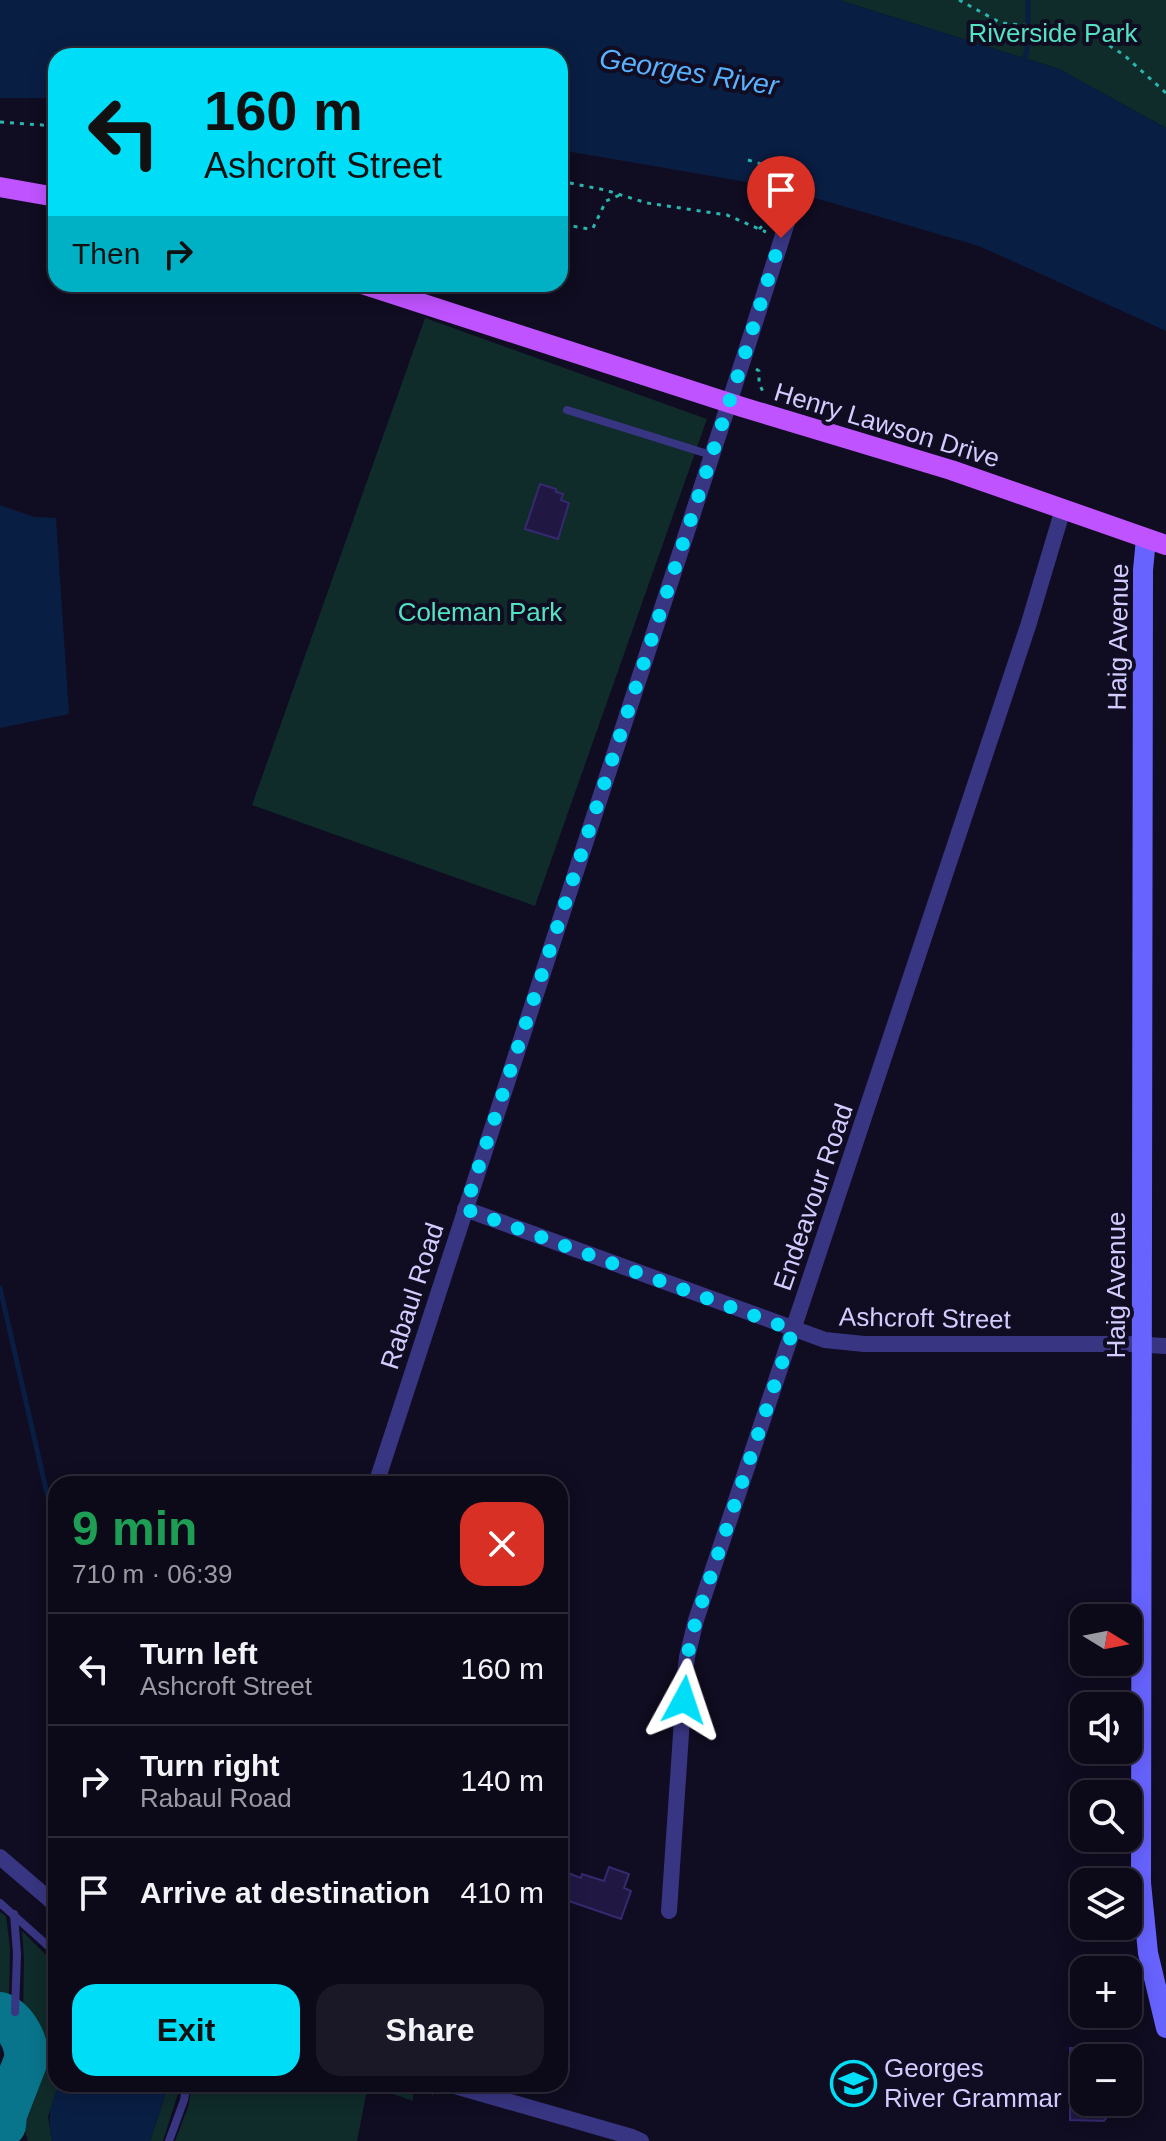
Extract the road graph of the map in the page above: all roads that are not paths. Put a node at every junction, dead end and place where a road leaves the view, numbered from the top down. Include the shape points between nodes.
1 (801, 177) dead end
2 (0, 187) edge
3 (48, 196) edge
4 (791, 210) joint
5 (387, 292) edge
6 (729, 403) junction
7 (567, 410) dead end
8 (712, 456) junction
9 (1063, 509) junction
10 (1156, 542) edge
11 (465, 1209) junction
12 (793, 1330) junction
13 (1142, 1345) junction
14 (1166, 1346) edge
15 (379, 1476) edge
16 (0, 1857) edge
17 (48, 1898) edge
18 (0, 1903) edge
19 (669, 1911) dead end
20 (14, 1914) junction
21 (48, 1946) edge
22 (15, 2012) dead end
23 (1166, 2028) edge
24 (186, 2092) edge
25 (476, 2092) edge
26 (169, 2141) edge
27 (641, 2141) edge

1 - 4 lane
2 - 3 main road
4 - 6 street, Rabaul Road
5 - 6 main road, Henry Lawson Drive
6 - 8 street, Rabaul Road
6 - 9 main road, Henry Lawson Drive
7 - 8 lane
8 - 11 street, Rabaul Road
9 - 10 main road, Henry Lawson Drive
9 - 12 street, Endeavour Road
10 - 13 main road, Haig Avenue via 1143,570
11 - 12 street, Ashcroft Street
11 - 15 street, Rabaul Road
12 - 13 street, Ashcroft Street via 849,1343
12 - 19 street, Endeavour Road via 691,1639
13 - 14 street, Ashcroft Street
13 - 23 main road, Haig Avenue via 1141,1883 1148,1953
16 - 17 street
18 - 20 lane
20 - 21 lane
20 - 22 lane
24 - 26 lane
25 - 27 street

